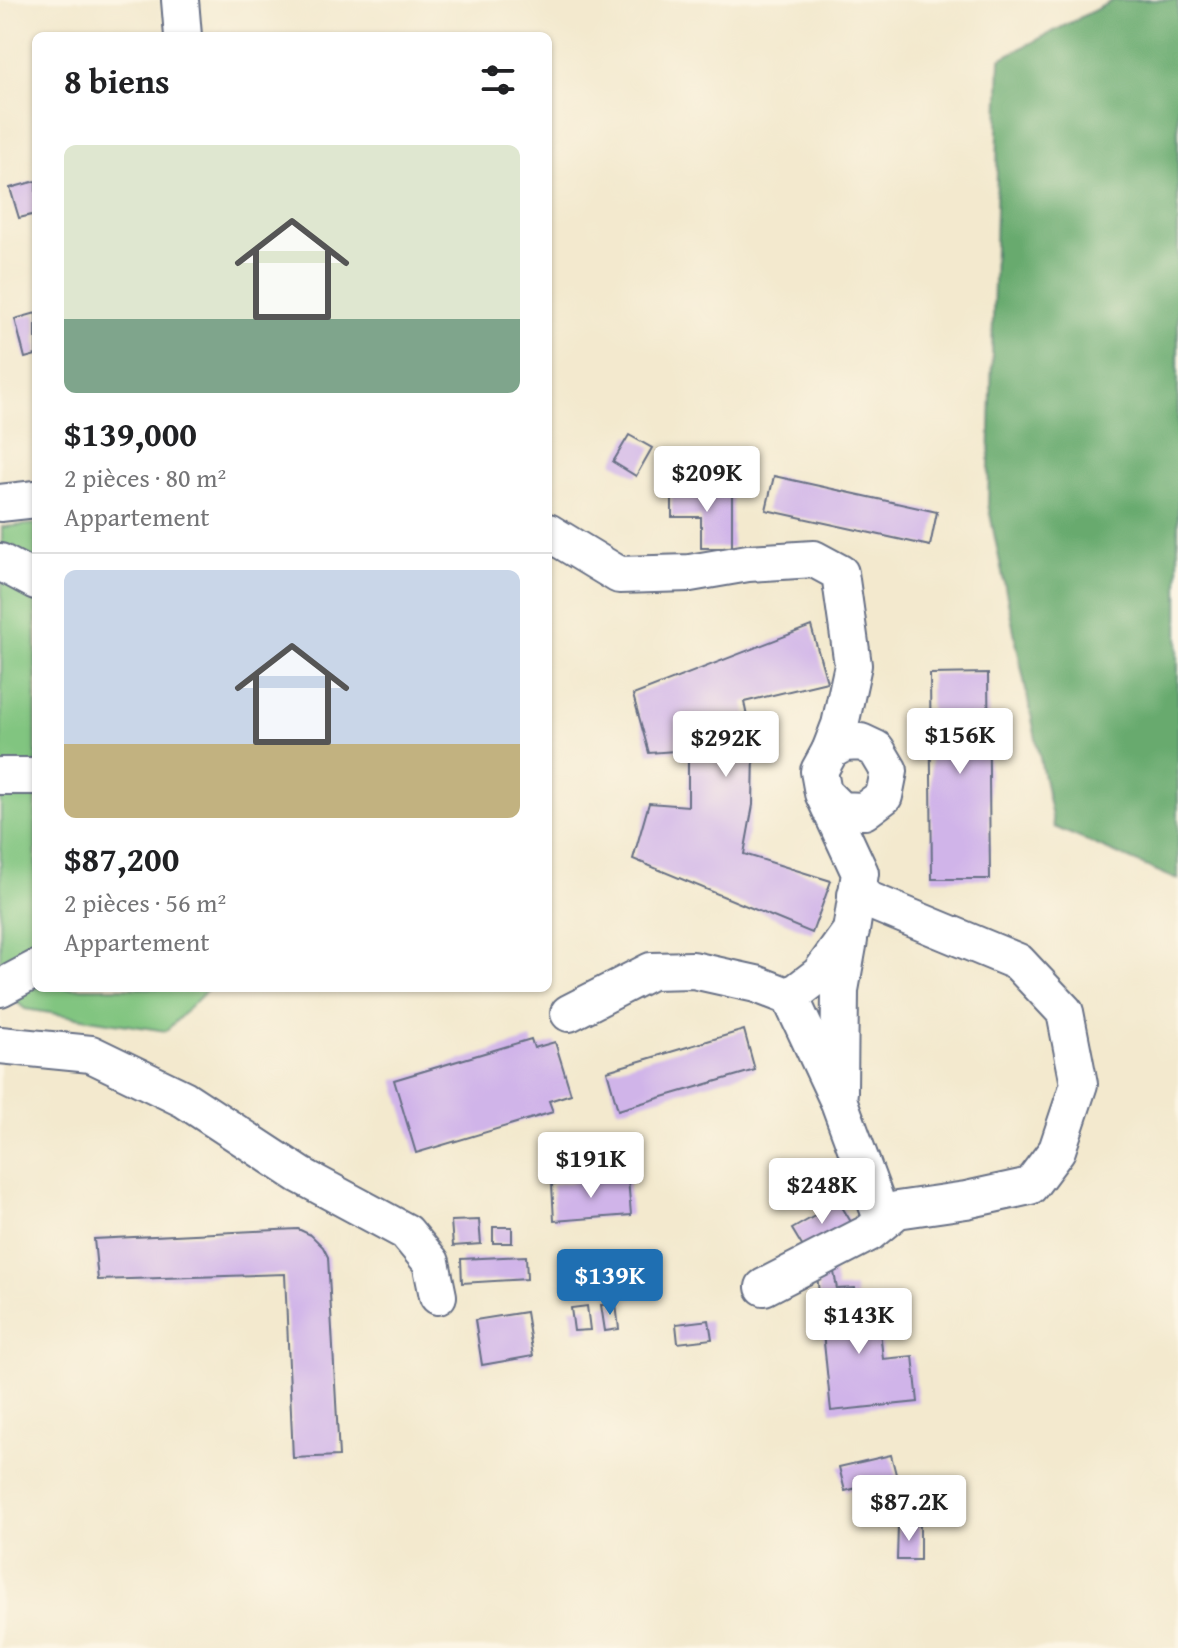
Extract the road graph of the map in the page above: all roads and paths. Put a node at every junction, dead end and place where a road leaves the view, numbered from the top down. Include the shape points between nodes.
1 (180, 0) edge
2 (183, 32) edge
3 (32, 499) edge
4 (0, 503) edge
5 (552, 534) edge
6 (0, 562) edge
7 (32, 579) edge
8 (853, 665) junction
9 (876, 749) junction
10 (830, 751) junction
11 (0, 776) edge
12 (32, 776) edge
13 (823, 793) junction
14 (884, 796) junction
15 (858, 884) junction
16 (851, 931) junction
17 (32, 971) edge
18 (0, 988) edge
19 (790, 997) junction
20 (569, 1013) dead end
21 (0, 1045) edge
22 (839, 1102) junction
23 (883, 1221) junction
24 (764, 1287) dead end
25 (438, 1296) dead end

1 - 2 street
3 - 4 street
5 - 8 street via 619,575 814,559 840,573
6 - 7 street
8 - 9 street
8 - 10 street
9 - 10 street via 861,742
9 - 14 street via 889,771
10 - 13 street via 819,771
11 - 12 street
13 - 14 street via 840,810 864,811
13 - 15 street
14 - 15 street via 868,825
15 - 16 street
15 - 23 street via 1018,962 1065,1012 1079,1084 1057,1150 1030,1186 897,1210
16 - 19 street via 820,974
16 - 22 street via 840,990
17 - 18 street
19 - 20 street via 693,970 651,971
19 - 22 street
21 - 25 street via 91,1054 184,1099 300,1175 406,1232 431,1262
22 - 23 street
23 - 24 street

